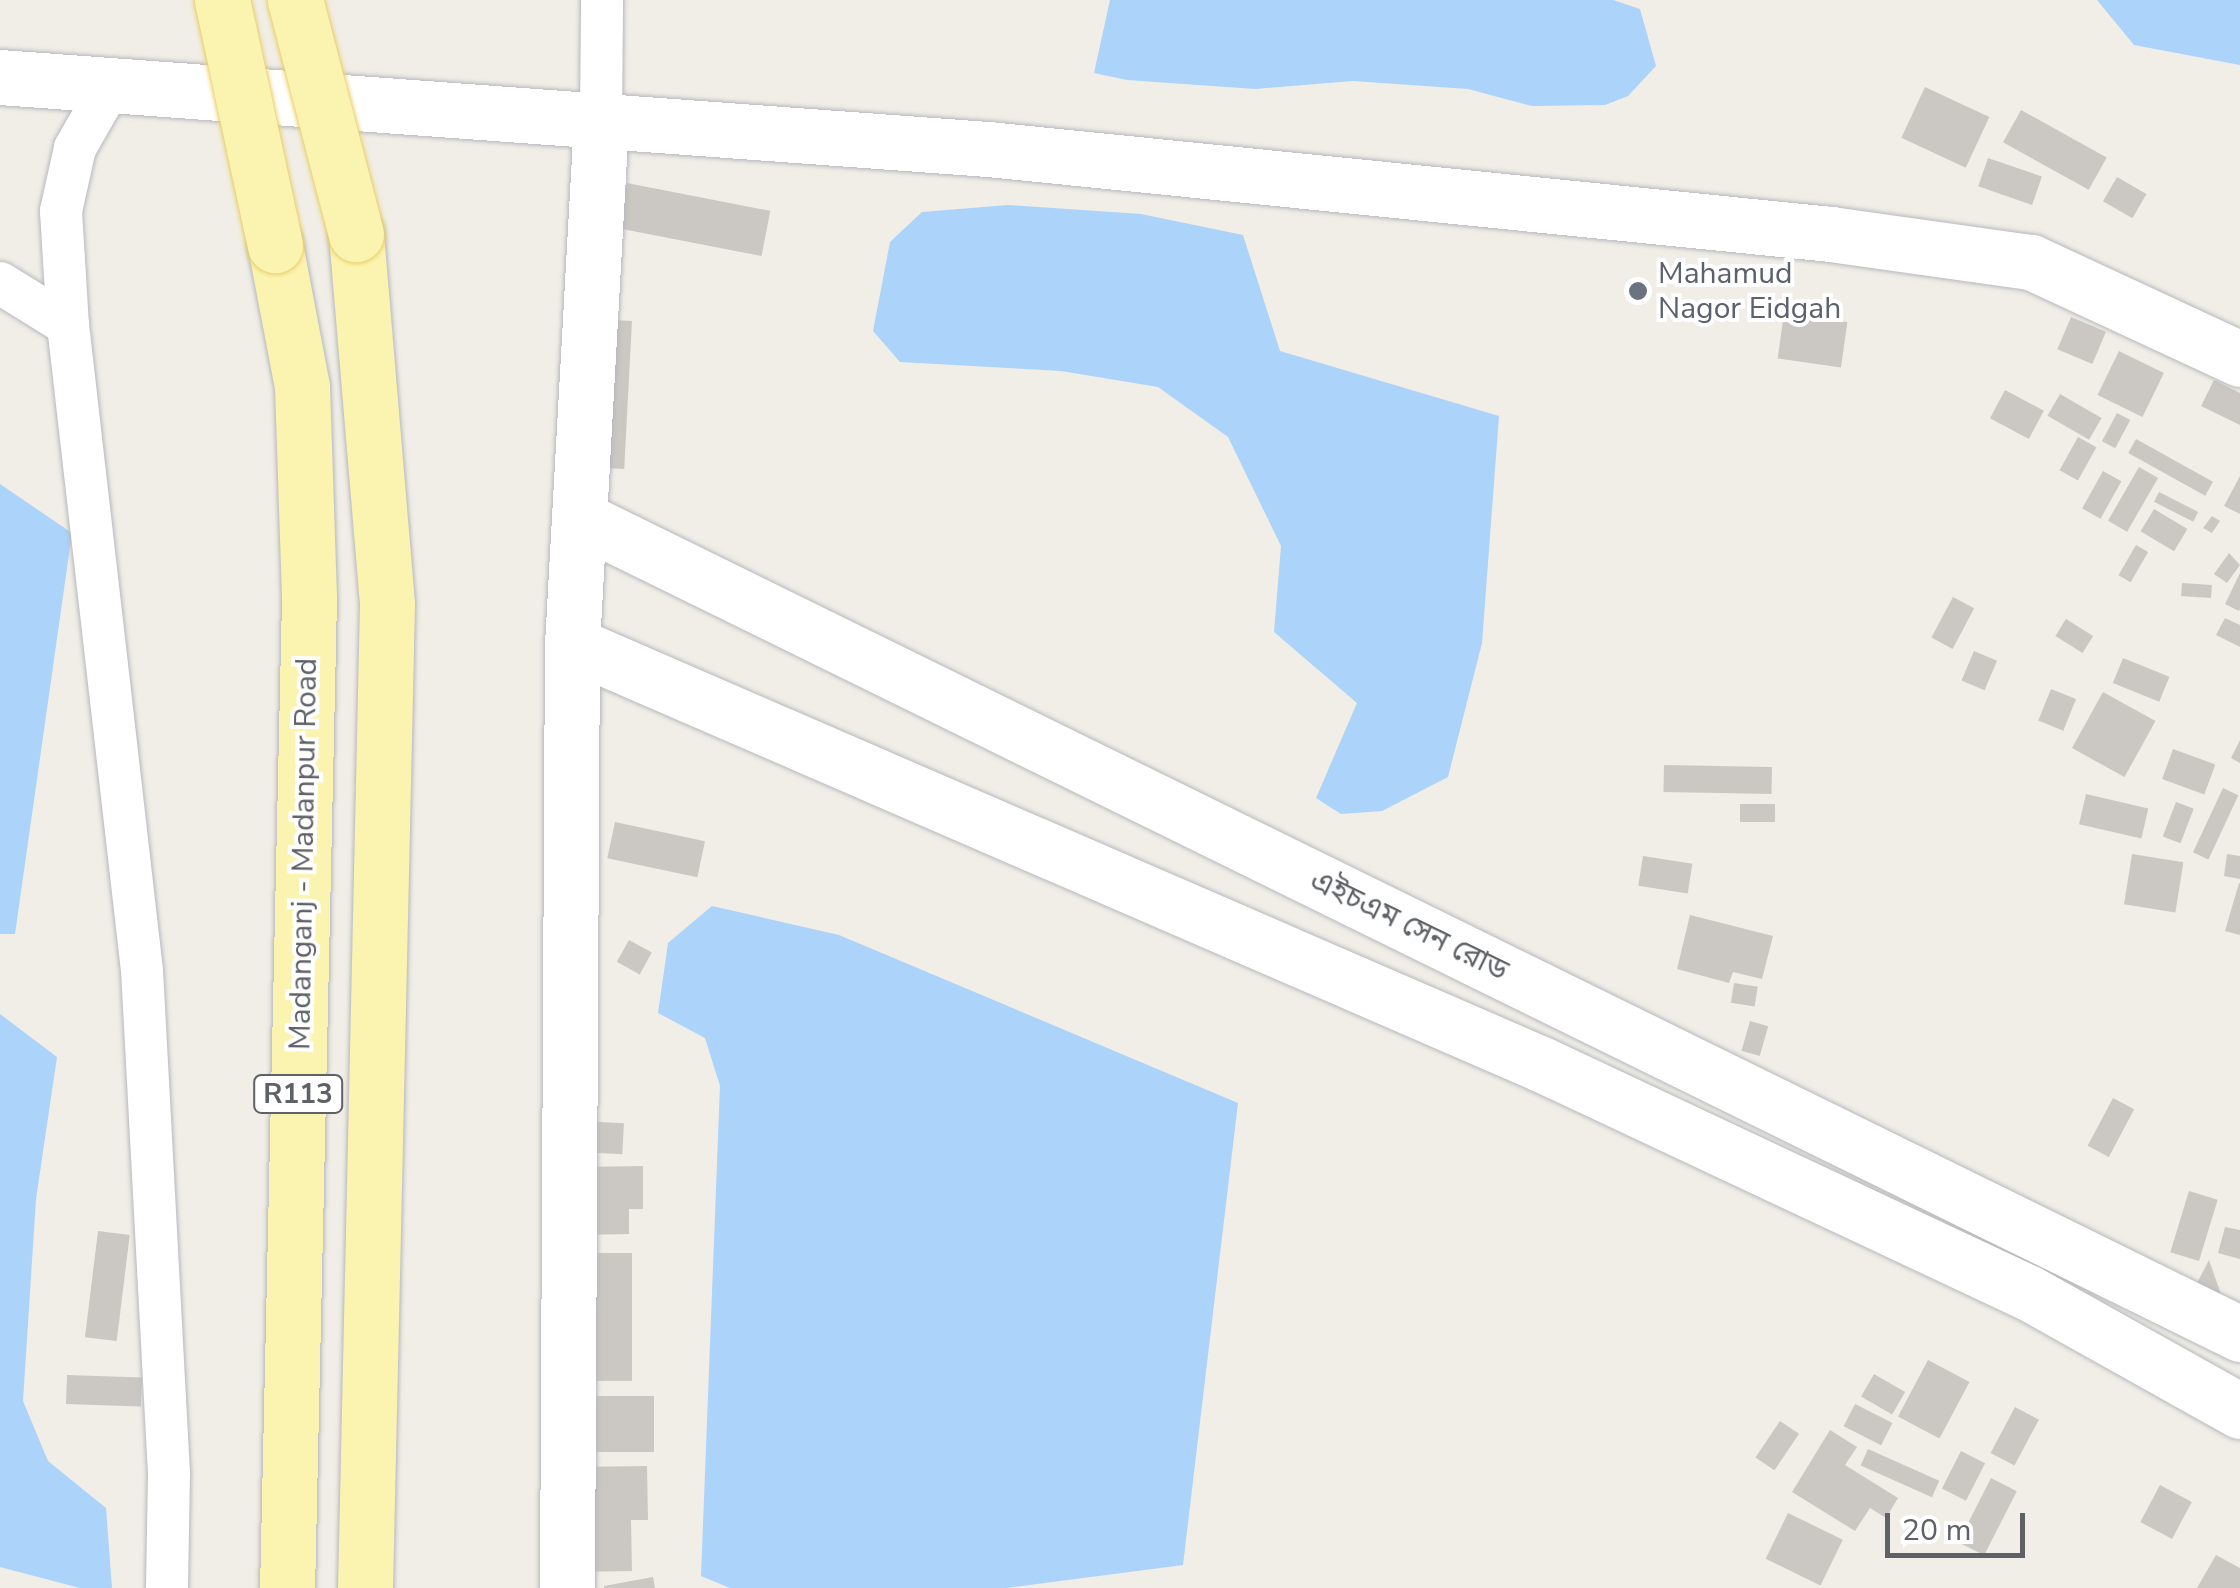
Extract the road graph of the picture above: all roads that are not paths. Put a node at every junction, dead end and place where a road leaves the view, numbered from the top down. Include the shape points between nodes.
1 (222, 0) edge
2 (295, 0) edge
3 (602, 0) edge
4 (0, 77) edge
5 (111, 85) junction
6 (601, 120) junction
7 (0, 283) edge
8 (68, 325) junction
9 (2240, 359) edge
10 (579, 518) junction
11 (572, 644) junction
12 (2240, 1334) edge
13 (2240, 1412) edge
14 (168, 1588) edge
15 (287, 1588) edge
16 (365, 1588) edge
17 (567, 1588) edge

1 - 15 main road, Madanganj - Madanpur Road / R113, bridge via 302,386 310,599
2 - 16 main road, R113, bridge via 356,234 387,604
3 - 6 street
4 - 5 main road
5 - 6 main road
5 - 8 street via 75,148 61,211
6 - 9 main road via 1066,157 1831,234 2013,260
6 - 10 main road
7 - 8 street
8 - 14 street via 142,970 169,1474
10 - 11 main road
10 - 12 main road, এইচএম সেন রোড
11 - 13 main road via 1541,1064 2029,1293
11 - 17 main road

